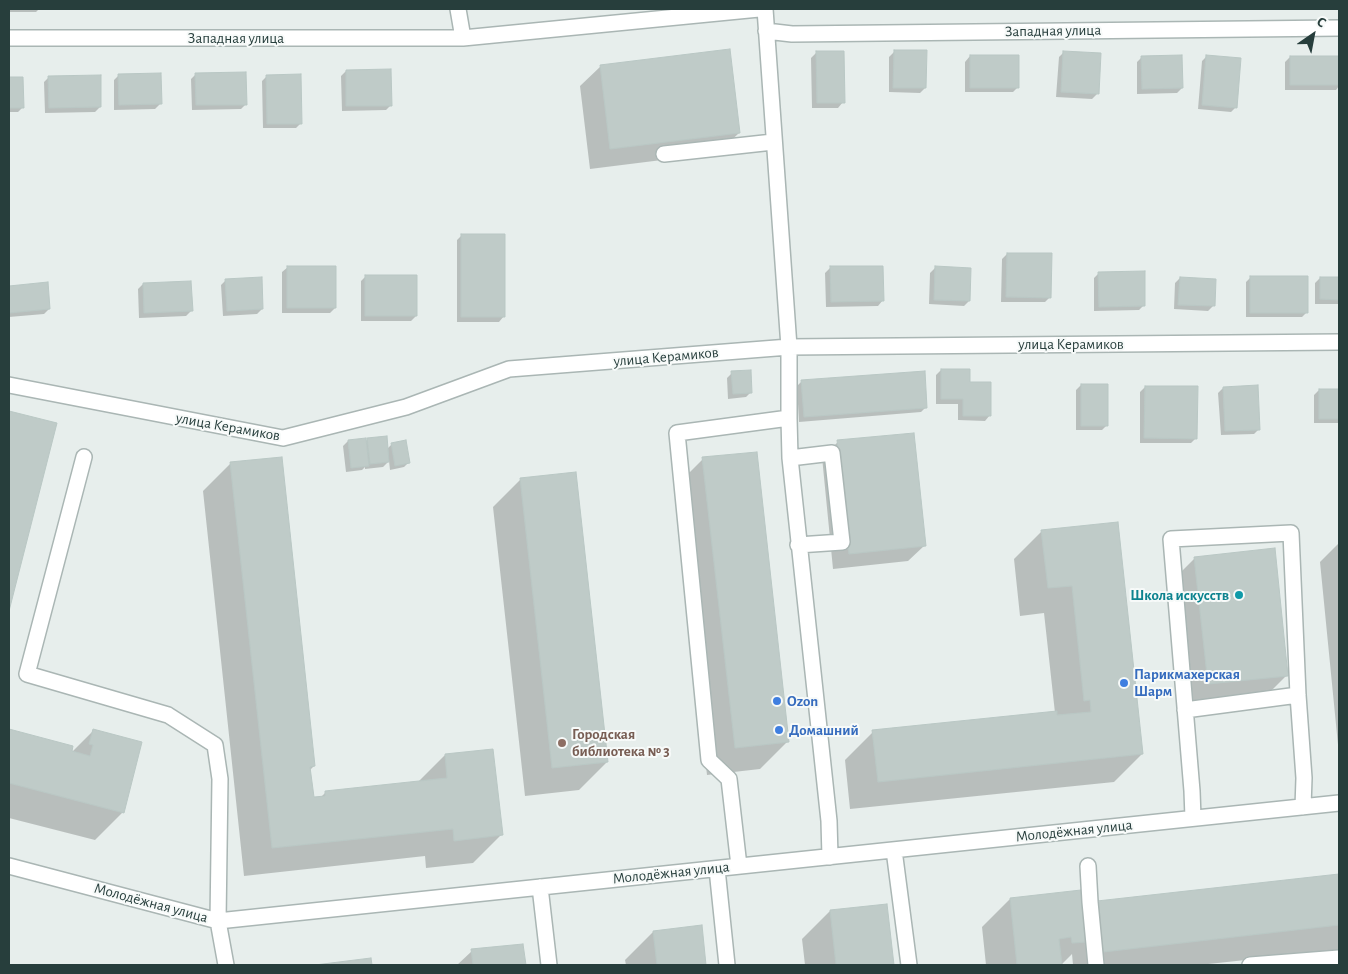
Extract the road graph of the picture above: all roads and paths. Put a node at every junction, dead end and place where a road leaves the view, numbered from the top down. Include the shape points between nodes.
1 (458, 9) edge
2 (759, 9) edge
3 (765, 9) edge
4 (1339, 28) edge
5 (766, 31) junction
6 (9, 38) edge
7 (463, 38) junction
8 (773, 142) junction
9 (664, 154) dead end
10 (1339, 342) edge
11 (789, 347) junction
12 (9, 385) edge
13 (789, 418) junction
14 (84, 457) dead end
15 (790, 458) junction
16 (798, 545) junction
17 (1298, 695) junction
18 (1185, 710) junction
19 (1339, 803) edge
20 (1303, 807) junction
21 (1193, 818) junction
22 (894, 850) junction
23 (830, 858) junction
24 (9, 866) edge
25 (739, 866) junction
26 (1088, 866) dead end
27 (717, 869) junction
28 (540, 887) junction
29 (218, 921) junction
30 (1339, 958) edge
31 (226, 965) edge
32 (549, 965) edge
33 (727, 965) edge
34 (910, 965) edge
35 (1096, 965) edge
36 (1250, 965) edge

1 - 7 street
2 - 7 street, Западная улица
3 - 5 street
4 - 5 street, Западная улица via 792,34
5 - 8 street
6 - 7 street, Западная улица
8 - 9 street
8 - 11 street
10 - 11 street, улица Керамиков
11 - 12 street, улица Керамиков via 509,370 406,407 283,438
11 - 13 street
13 - 15 street
13 - 25 street via 677,434 709,760 729,779
14 - 29 street via 27,674 168,715 215,745 220,779
15 - 16 street
15 - 16 street via 832,453 842,542
16 - 23 street via 829,821
17 - 18 street
17 - 18 street via 1291,533 1172,539
17 - 20 street
18 - 21 street
19 - 20 street, Молодёжная улица
20 - 21 street, Молодёжная улица
21 - 22 street, Молодёжная улица
22 - 23 street, Молодёжная улица
22 - 34 street
23 - 25 street, Молодёжная улица
24 - 29 street, Молодёжная улица
25 - 27 street, Молодёжная улица
26 - 35 street
27 - 28 street, Молодёжная улица
27 - 33 street
28 - 29 street, Молодёжная улица
28 - 32 street
29 - 31 street
30 - 36 street

